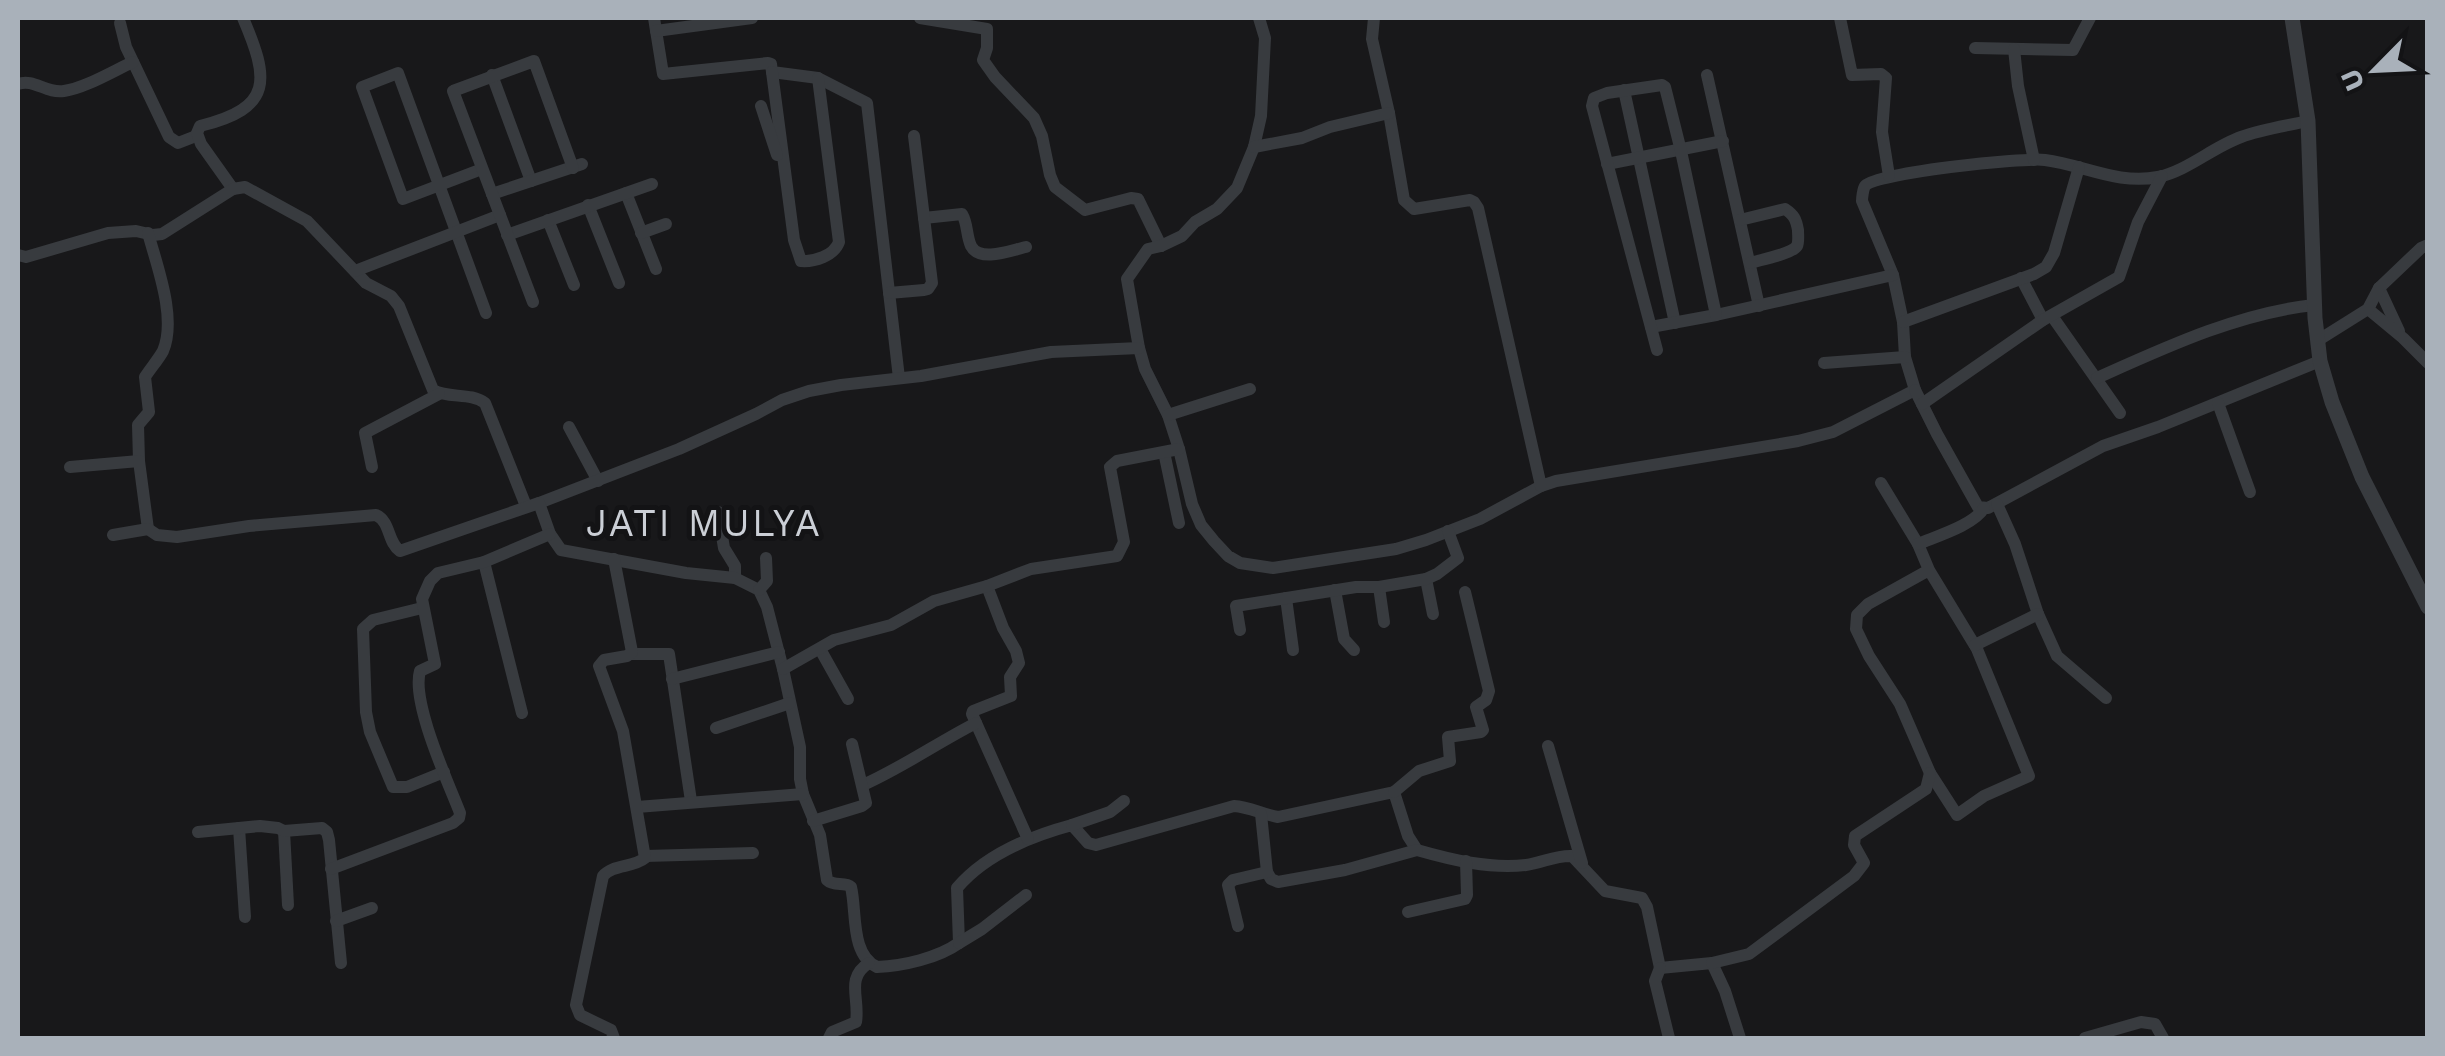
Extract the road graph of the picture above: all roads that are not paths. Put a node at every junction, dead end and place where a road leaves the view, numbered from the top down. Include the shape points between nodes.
1 (243, 18) edge
2 (752, 18) edge
3 (920, 18) edge
4 (1259, 18) edge
5 (1374, 18) edge
6 (1840, 18) edge
7 (2090, 18) edge
8 (2292, 18) edge
9 (120, 23) dead end
10 (655, 24) edge
11 (1975, 48) dead end
12 (2014, 48) junction
13 (133, 62) junction
14 (772, 72) junction
15 (1707, 75) dead end
16 (492, 76) junction
17 (818, 78) junction
18 (18, 84) edge
19 (1624, 90) junction
20 (777, 104) junction
21 (761, 106) junction
22 (743, 108) dead end
23 (1388, 113) junction
24 (2308, 121) junction
25 (196, 136) junction
26 (914, 136) dead end
27 (1723, 141) junction
28 (1254, 146) junction
29 (1682, 151) junction
30 (1640, 159) junction
31 (2034, 160) junction
32 (1607, 164) junction
33 (2079, 167) junction
34 (482, 169) junction
35 (1889, 176) junction
36 (2162, 176) junction
37 (532, 181) junction
38 (439, 184) junction
39 (652, 184) dead end
40 (788, 186) junction
41 (233, 189) junction
42 (626, 193) junction
43 (492, 194) junction
44 (588, 206) junction
45 (500, 214) junction
46 (924, 218) junction
47 (548, 220) junction
48 (1740, 220) junction
49 (666, 224) dead end
50 (456, 230) junction
51 (642, 233) junction
52 (148, 234) junction
53 (508, 235) junction
54 (1026, 246) dead end
55 (1161, 246) junction
56 (2424, 246) edge
57 (18, 254) edge
58 (2428, 262) edge
59 (1750, 263) junction
60 (656, 269) dead end
61 (355, 271) junction
62 (1893, 275) junction
63 (2021, 278) junction
64 (619, 283) dead end
65 (574, 286) dead end
66 (2379, 288) junction
67 (889, 293) junction
68 (533, 302) dead end
69 (1758, 306) junction
70 (2368, 309) junction
71 (2314, 312) junction
72 (486, 313) dead end
73 (1716, 315) junction
74 (2048, 318) junction
75 (1902, 322) junction
76 (1675, 323) junction
77 (2344, 323) junction
78 (1651, 327) junction
79 (2402, 338) junction
80 (2317, 341) junction
81 (1139, 348) junction
82 (1657, 350) dead end
83 (1905, 358) junction
84 (2426, 360) edge
85 (2320, 361) junction
86 (1824, 363) dead end
87 (899, 378) junction
88 (2098, 378) junction
89 (1250, 390) dead end
90 (1916, 390) junction
91 (438, 394) junction
92 (2218, 403) junction
93 (1922, 404) junction
94 (2120, 413) dead end
95 (1168, 415) junction
96 (569, 427) dead end
97 (1180, 449) junction
98 (1164, 452) junction
99 (140, 461) junction
100 (1117, 461) junction
101 (372, 466) dead end
102 (70, 467) dead end
103 (598, 481) junction
104 (1882, 482) dead end
105 (1542, 486) junction
106 (2250, 492) dead end
107 (532, 504) junction
108 (1991, 506) junction
109 (718, 512) dead end
110 (1179, 523) dead end
111 (148, 529) junction
112 (1448, 531) junction
113 (1129, 532) dead end
114 (550, 534) junction
115 (113, 535) dead end
116 (1918, 544) junction
117 (766, 558) dead end
118 (614, 559) junction
119 (484, 562) junction
120 (1929, 570) junction
121 (735, 578) junction
122 (1426, 579) junction
123 (988, 586) junction
124 (1378, 587) junction
125 (760, 590) junction
126 (1335, 590) junction
127 (1465, 592) dead end
128 (1286, 598) junction
129 (2428, 606) edge
130 (422, 608) junction
131 (1433, 614) dead end
132 (2038, 614) junction
133 (1384, 622) dead end
134 (1240, 630) dead end
135 (1975, 645) junction
136 (820, 649) junction
137 (1293, 650) dead end
138 (1354, 650) dead end
139 (779, 652) junction
140 (631, 654) junction
141 (783, 669) junction
142 (672, 679) junction
143 (2106, 698) dead end
144 (848, 699) dead end
145 (790, 702) junction
146 (522, 713) dead end
147 (976, 723) junction
148 (716, 728) dead end
149 (852, 744) dead end
150 (1548, 746) dead end
151 (444, 772) junction
152 (1930, 773) junction
153 (863, 786) junction
154 (1394, 792) junction
155 (803, 794) junction
156 (1124, 800) dead end
157 (690, 801) junction
158 (636, 807) junction
159 (1262, 814) junction
160 (813, 820) junction
161 (1072, 825) junction
162 (239, 828) junction
163 (284, 831) junction
164 (198, 832) dead end
165 (1028, 839) junction
166 (1417, 850) junction
167 (753, 853) dead end
168 (645, 856) junction
169 (1466, 862) junction
170 (1582, 866) junction
171 (331, 869) junction
172 (1266, 872) junction
173 (1026, 895) dead end
174 (288, 905) dead end
175 (372, 908) dead end
176 (1408, 912) dead end
177 (245, 917) dead end
178 (336, 921) junction
179 (1238, 926) dead end
180 (959, 943) junction
181 (868, 962) junction
182 (1712, 963) junction
183 (341, 964) dead end
184 (1660, 968) junction
185 (614, 1038) edge
186 (829, 1038) edge
187 (1670, 1038) edge
188 (1740, 1038) edge
189 (2086, 1038) edge
190 (2163, 1038) edge

1 - 25 street via 260,64 257,94 242,112 199,127
2 - 10 street
3 - 55 street via 987,29 983,60 1034,118 1055,188 1085,210 1138,199
4 - 28 street via 1265,46
5 - 23 street
6 - 35 street via 1852,75 1886,78 1882,132
7 - 12 street via 2073,50
8 - 24 street
9 - 13 street
10 - 14 street via 663,74 763,62
11 - 12 street
12 - 31 street
13 - 18 street via 67,91
13 - 25 street via 171,140
14 - 17 street
14 - 20 street
15 - 27 street
16 - 34 street via 453,91
16 - 37 street
16 - 37 street via 534,61 578,166
17 - 40 street via 839,242 832,252 800,261
17 - 67 street via 867,102
19 - 29 street via 1665,87
19 - 30 street
19 - 32 street via 1592,102
20 - 21 street
20 - 40 street
21 - 22 street
21 - 40 street
23 - 28 street
23 - 105 street via 1407,204 1417,210 1470,200 1478,208
24 - 36 street via 2241,137
24 - 71 street
25 - 41 street
26 - 46 street
27 - 29 street
27 - 48 street
28 - 55 street via 1237,188
29 - 30 street
29 - 73 street
30 - 32 street
30 - 76 street
31 - 33 street
31 - 35 street
32 - 78 street
33 - 36 street via 2136,180
33 - 63 street via 2054,254 2046,267
34 - 38 street
34 - 43 street
35 - 62 street via 1867,184 1862,201
36 - 74 street via 2119,278
37 - 43 street
38 - 38 street via 398,73 362,88 403,199
38 - 50 street
39 - 42 street
41 - 52 street via 168,232
41 - 61 street via 248,188 307,221
42 - 44 street
42 - 51 street
43 - 45 street
44 - 47 street
44 - 64 street
45 - 50 street
45 - 53 street
46 - 54 street via 964,215 978,253
46 - 67 street via 931,286
47 - 53 street
47 - 65 street
48 - 59 street
48 - 59 street via 1785,210 1796,222 1796,248
49 - 51 street
50 - 61 street
50 - 72 street
51 - 60 street
52 - 57 street via 108,234
52 - 99 street via 166,319 163,351 144,380 149,410 138,425
53 - 68 street
55 - 81 street via 1148,249 1127,279
56 - 58 street
56 - 66 street
59 - 69 street
61 - 91 street via 396,302
62 - 69 street
62 - 75 street
63 - 74 street
63 - 75 street
66 - 70 street
66 - 79 street
67 - 87 street
69 - 73 street
70 - 77 street
70 - 79 street
71 - 77 street
71 - 80 street
71 - 88 street via 2270,312
73 - 76 street
74 - 88 street
74 - 93 street
75 - 83 street
76 - 78 street
77 - 80 street
78 - 82 street
79 - 84 street
80 - 85 street
81 - 87 street via 1052,352
81 - 95 street
83 - 86 street
83 - 90 street
85 - 92 street
85 - 129 street via 2362,477
87 - 103 street via 782,400
88 - 94 street
89 - 95 street
90 - 93 street
90 - 105 street via 1798,442
91 - 101 street via 365,432
91 - 107 street via 485,404
92 - 106 street
92 - 108 street via 2103,446
93 - 108 street via 1978,507
95 - 97 street
96 - 103 street
97 - 98 street
97 - 112 street via 1202,526 1240,563 1274,568 1396,549
98 - 100 street
98 - 110 street
99 - 102 street
99 - 111 street
100 - 113 street
100 - 123 street via 1110,470 1124,542 1117,556 1031,569
103 - 107 street
104 - 116 street
105 - 112 street
107 - 111 street via 400,551 376,514 178,537
107 - 114 street
108 - 116 street
108 - 132 street via 2015,544
109 - 121 street
111 - 115 street
112 - 122 street via 1457,559
114 - 118 street via 561,550
114 - 119 street
116 - 120 street
117 - 125 street via 767,581
118 - 121 street
118 - 140 street
119 - 130 street via 438,573 424,590
119 - 146 street
120 - 135 street
120 - 152 street via 1868,604 1857,615 1856,629
121 - 125 street
122 - 124 street
122 - 131 street
123 - 136 street
123 - 147 street via 1019,663 1010,677 1011,696 974,711
124 - 126 street
124 - 133 street
125 - 139 street
126 - 128 street
126 - 138 street via 1344,639
127 - 154 street via 1489,690 1476,707 1482,730 1448,738 1450,761 1424,768
128 - 134 street via 1236,606
128 - 137 street
130 - 151 street via 435,664 420,671 420,693
130 - 151 street via 373,620 363,629 366,712 393,787
132 - 135 street
132 - 143 street via 2057,656
135 - 152 street via 2029,776 1957,815
136 - 141 street
136 - 144 street
139 - 141 street
139 - 142 street
140 - 142 street via 668,653
140 - 158 street via 600,666 623,731
141 - 145 street
142 - 157 street
145 - 148 street
145 - 155 street
147 - 153 street
147 - 165 street
149 - 153 street
150 - 170 street
151 - 171 street via 460,813 456,821
152 - 182 street via 1926,789 1856,836 1864,863 1854,876 1748,954
153 - 160 street via 865,805
154 - 159 street via 1278,817
154 - 166 street
155 - 157 street
155 - 160 street
156 - 161 street
157 - 158 street
158 - 168 street
159 - 161 street via 1234,806 1096,845
159 - 172 street
160 - 181 street via 826,880 851,888
161 - 165 street
162 - 163 street
162 - 164 street
162 - 177 street
163 - 171 street via 325,830
163 - 174 street
165 - 180 street via 957,888
166 - 169 street
166 - 172 street via 1293,880 1274,881
167 - 168 street
168 - 185 street via 603,876 576,1005 580,1016
169 - 170 street via 1526,865 1568,855
169 - 176 street via 1465,899
170 - 184 street via 1605,892 1642,898
171 - 178 street
172 - 179 street via 1229,882
173 - 180 street
175 - 178 street
178 - 183 street
180 - 181 street via 910,962
181 - 186 street via 855,978 856,1022
182 - 184 street
182 - 188 street
184 - 187 street via 1655,981
189 - 190 street via 2141,1022 2154,1024

